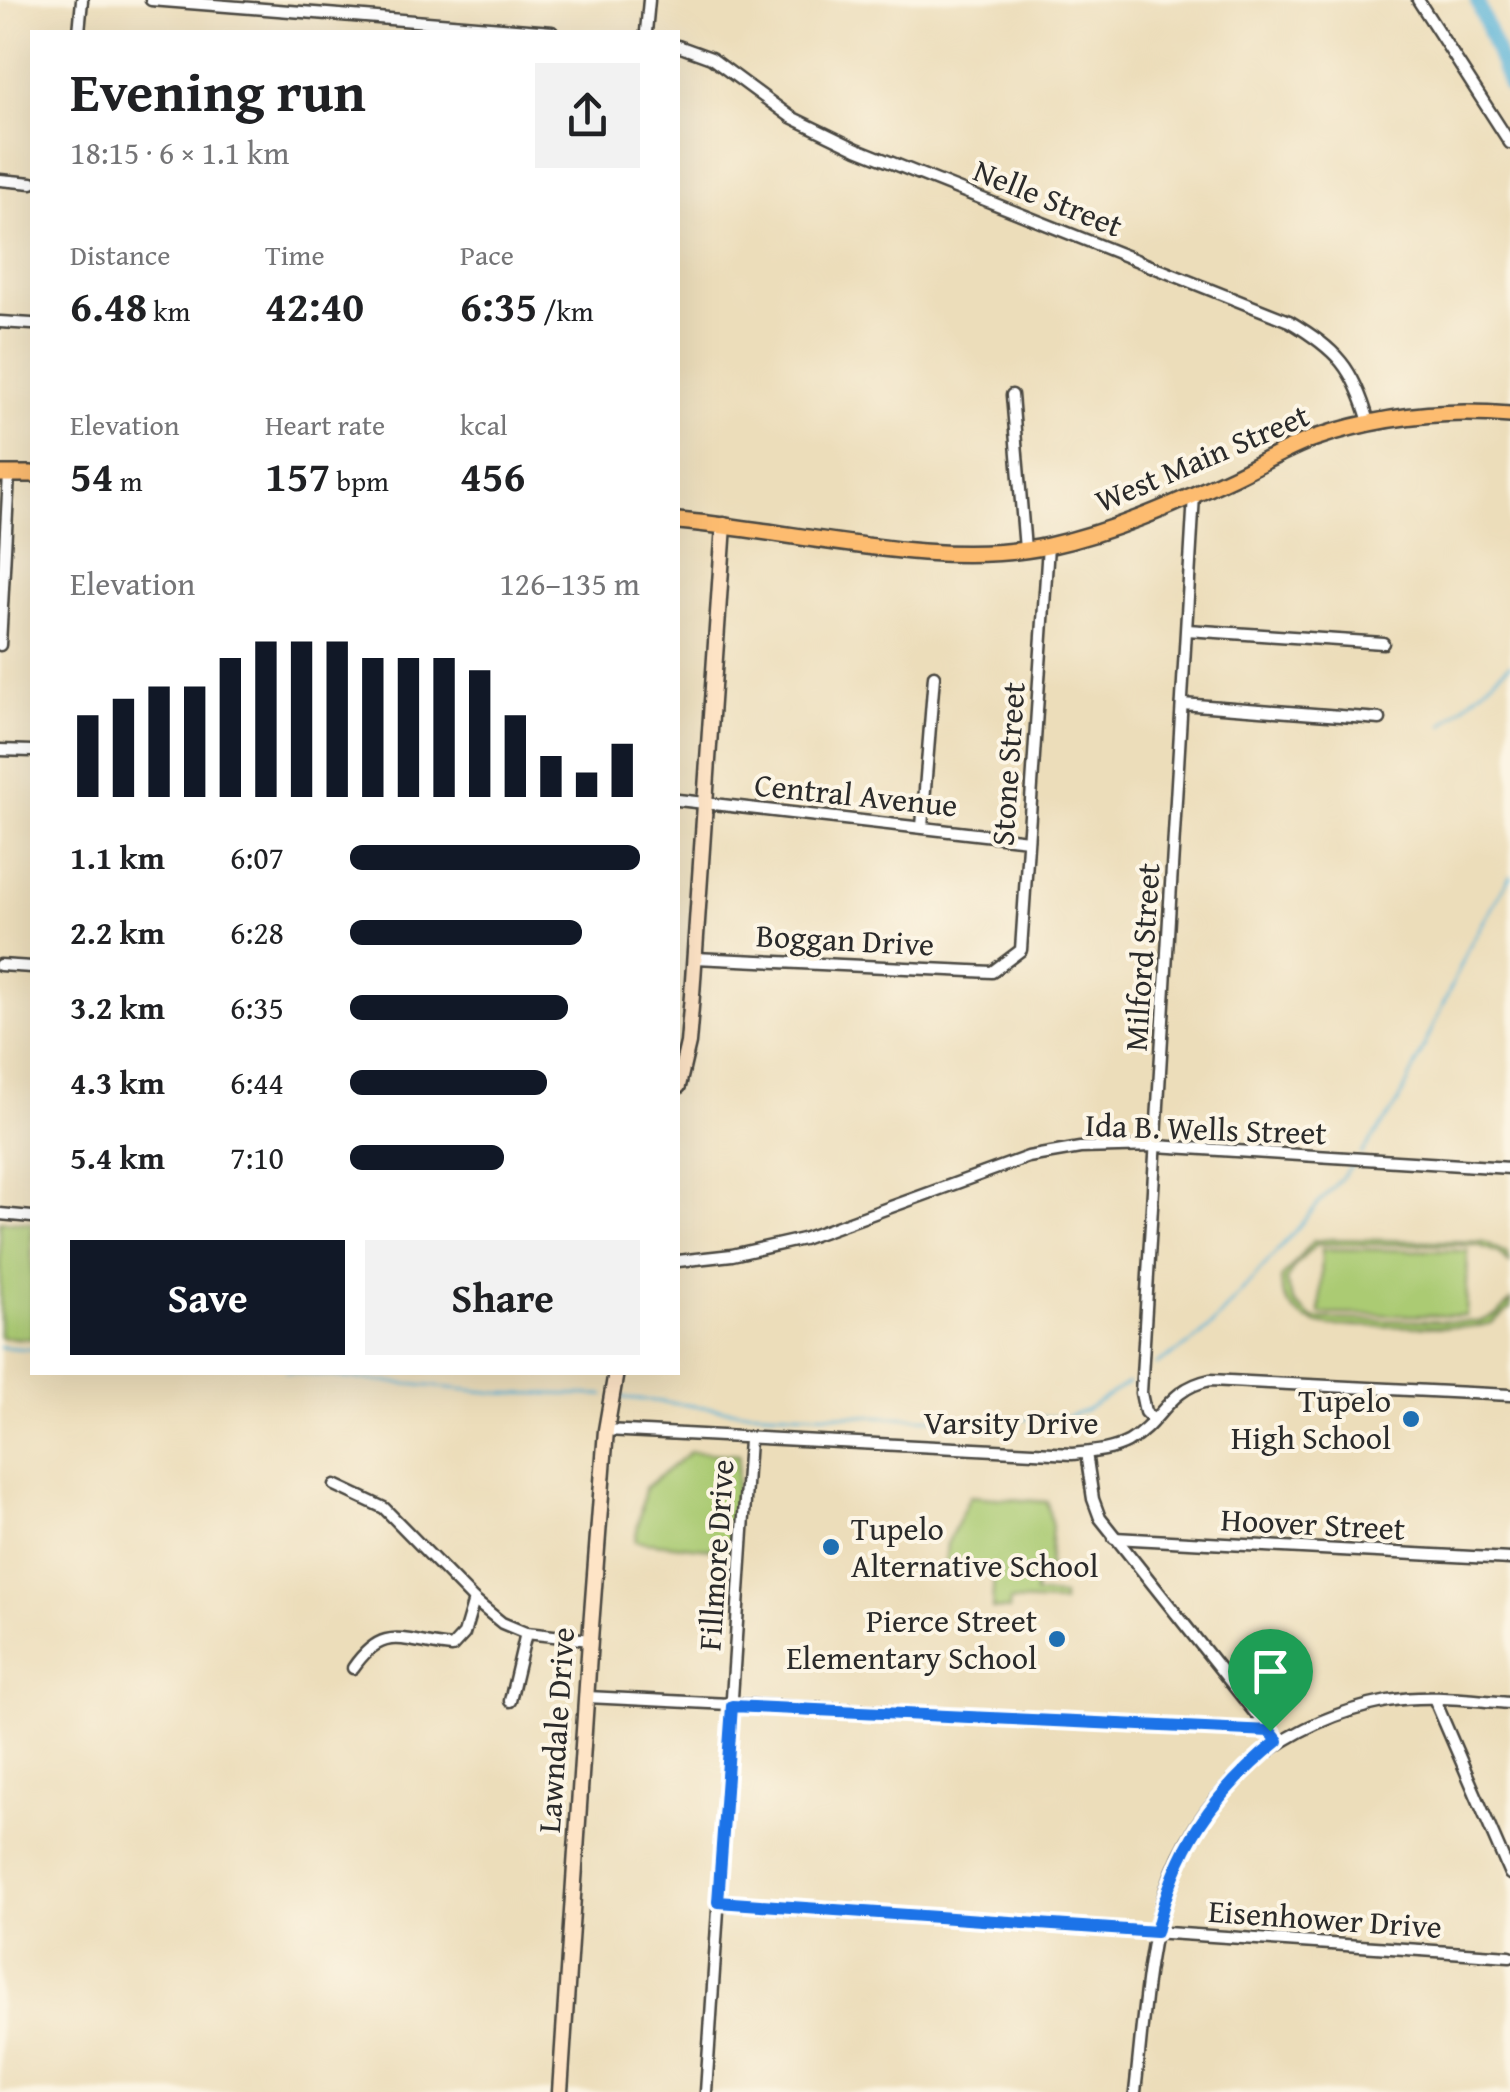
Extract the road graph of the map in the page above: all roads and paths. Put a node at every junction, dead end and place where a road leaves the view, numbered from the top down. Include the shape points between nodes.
1 (82, 0) edge
2 (151, 0) edge
3 (649, 0) edge
4 (1418, 0) edge
5 (79, 30) edge
6 (527, 30) edge
7 (646, 30) edge
8 (680, 47) edge
9 (1510, 143) edge
10 (0, 180) edge
11 (30, 183) edge
12 (0, 322) edge
13 (30, 324) edge
14 (1012, 395) dead end
15 (1510, 415) edge
16 (1369, 422) junction
17 (4, 474) edge
18 (30, 474) edge
19 (1194, 495) junction
20 (680, 521) edge
21 (724, 525) junction
22 (1048, 546) junction
23 (1026, 550) junction
24 (1186, 630) junction
25 (1383, 644) dead end
26 (0, 645) edge
27 (934, 676) dead end
28 (1182, 704) junction
29 (1380, 719) dead end
30 (0, 750) edge
31 (30, 751) edge
32 (680, 800) edge
33 (704, 804) junction
34 (922, 827) junction
35 (1028, 840) junction
36 (695, 958) junction
37 (0, 965) edge
38 (30, 966) edge
39 (992, 972) joint
40 (685, 995) edge
41 (680, 1077) edge
42 (1156, 1146) junction
43 (1510, 1168) edge
44 (0, 1214) edge
45 (30, 1216) edge
46 (680, 1261) edge
47 (615, 1375) edge
48 (1510, 1395) edge
49 (1152, 1419) junction
50 (606, 1430) junction
51 (749, 1440) junction
52 (1086, 1453) junction
53 (334, 1485) dead end
54 (1114, 1538) junction
55 (1510, 1559) edge
56 (474, 1600) junction
57 (526, 1633) junction
58 (590, 1640) junction
59 (353, 1668) dead end
60 (586, 1697) junction
61 (1434, 1698) junction
62 (510, 1701) dead end
63 (1510, 1703) edge
64 (732, 1706) junction
65 (1270, 1731) junction
66 (1278, 1741) junction
67 (1510, 1874) edge
68 (718, 1902) junction
69 (1156, 1932) junction
70 (1510, 1956) edge
71 (560, 2092) edge
72 (706, 2092) edge
73 (1135, 2092) edge

1 - 5 street
2 - 6 street
3 - 7 street
4 - 9 street
8 - 16 street, Nelle Street via 710,58 791,118 857,149 1288,321 1340,356
10 - 11 street
12 - 13 street
14 - 23 street
15 - 16 main road, West Main Street via 1446,412
16 - 19 main road, West Main Street via 1312,439
17 - 18 main road
17 - 26 street
19 - 22 main road, West Main Street via 1133,522
19 - 24 street, Milford Street
20 - 21 main road, West Main Street
21 - 23 main road, West Main Street via 926,552
21 - 33 street
22 - 23 main road, West Main Street
22 - 35 street, Stone Street
24 - 25 street
24 - 28 street, Milford Street
27 - 34 street
28 - 29 street
28 - 42 street, Milford Street
30 - 31 street
32 - 33 street, Central Avenue
33 - 34 street, Central Avenue
33 - 36 street
34 - 35 street, Central Avenue
35 - 39 street, Stone Street via 1020,950
36 - 39 street, Boggan Drive
36 - 40 street
37 - 38 street
40 - 41 street via 688,1043
42 - 43 street, Ida B. Wells Street
42 - 46 street, Ida B. Wells Street via 1095,1146 1028,1157 804,1239
42 - 49 street, Milford Street via 1141,1393
44 - 45 street
47 - 50 street, Lawndale Drive
48 - 49 street, Varsity Drive via 1210,1380 1174,1396
49 - 52 street, Varsity Drive via 1130,1441
50 - 51 street, Varsity Drive
50 - 58 street, Lawndale Drive
51 - 52 street, Varsity Drive
51 - 64 street, Fillmore Drive
52 - 54 street via 1100,1518
53 - 56 street via 384,1508
54 - 55 street, Hoover Street
54 - 65 street
56 - 57 street via 502,1624
56 - 59 street via 464,1634 452,1647 392,1638 367,1647
57 - 58 street
57 - 62 street
58 - 60 street, Lawndale Drive
60 - 64 street
60 - 71 street, Lawndale Drive
61 - 63 street
61 - 66 street via 1331,1716
61 - 67 street
64 - 65 street
64 - 68 street, Fillmore Drive
65 - 66 street
66 - 69 street via 1247,1766 1188,1841
68 - 69 street, Eisenhower Drive
68 - 72 street, Fillmore Drive
69 - 70 street, Eisenhower Drive
69 - 73 street

